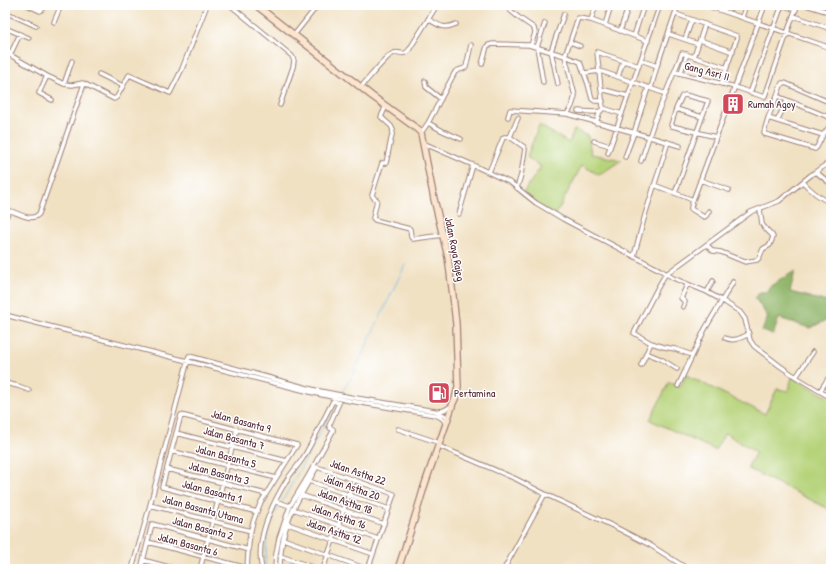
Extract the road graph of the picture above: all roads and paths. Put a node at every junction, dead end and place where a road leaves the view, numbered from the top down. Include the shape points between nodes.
1 (28, 5) edge
2 (45, 5) edge
3 (61, 5) edge
4 (207, 5) edge
5 (230, 5) edge
6 (256, 5) edge
7 (318, 5) edge
8 (437, 5) edge
9 (504, 5) edge
10 (596, 5) edge
11 (611, 5) edge
12 (629, 5) edge
13 (644, 5) edge
14 (660, 5) edge
15 (678, 5) edge
16 (705, 5) edge
17 (746, 5) edge
18 (764, 5) edge
19 (782, 5) edge
20 (797, 5) edge
21 (806, 5) edge
22 (796, 10) junction
23 (5, 12) edge
24 (829, 12) dead end
25 (564, 14) dead end
26 (676, 14) junction
27 (794, 16) junction
28 (742, 17) junction
29 (428, 19) junction
30 (591, 20) junction
31 (692, 20) junction
32 (54, 22) dead end
33 (545, 23) dead end
34 (758, 23) junction
35 (456, 24) dead end
36 (705, 24) junction
37 (605, 25) junction
38 (36, 26) dead end
39 (774, 28) junction
40 (5, 29) edge
41 (831, 29) edge
42 (620, 31) junction
43 (787, 33) junction
44 (20, 34) junction
45 (669, 34) junction
46 (294, 35) junction
47 (634, 36) junction
48 (29, 38) dead end
49 (831, 38) edge
50 (685, 39) junction
51 (648, 41) junction
52 (570, 42) junction
53 (699, 42) junction
54 (471, 45) dead end
55 (531, 45) junction
56 (580, 46) dead end
57 (537, 47) junction
58 (829, 47) edge
59 (551, 51) junction
60 (732, 52) junction
61 (11, 53) dead end
62 (5, 54) edge
63 (687, 54) junction
64 (565, 56) junction
65 (694, 56) junction
66 (641, 60) junction
67 (72, 61) dead end
68 (623, 61) junction
69 (482, 64) dead end
70 (639, 66) junction
71 (657, 66) junction
72 (727, 68) junction
73 (600, 71) junction
74 (676, 72) junction
75 (681, 72) junction
76 (585, 73) junction
77 (99, 74) dead end
78 (47, 76) junction
79 (618, 77) junction
80 (426, 81) dead end
81 (543, 82) dead end
82 (633, 82) junction
83 (64, 84) junction
84 (84, 84) junction
85 (558, 84) dead end
86 (721, 84) junction
87 (123, 86) junction
88 (361, 87) junction
89 (735, 87) junction
90 (649, 88) junction
91 (601, 89) junction
92 (750, 93) junction
93 (666, 94) junction
94 (628, 96) junction
95 (777, 96) junction
96 (441, 99) junction
97 (52, 100) dead end
98 (787, 100) junction
99 (603, 101) junction
100 (831, 103) edge
101 (280, 104) dead end
102 (386, 106) junction
103 (676, 109) junction
104 (601, 110) junction
105 (578, 111) dead end
106 (567, 114) junction
107 (622, 114) junction
108 (508, 117) dead end
109 (702, 117) junction
110 (518, 118) dead end
111 (768, 118) junction
112 (831, 118) edge
113 (777, 121) junction
114 (428, 123) junction
115 (596, 123) junction
116 (831, 124) edge
117 (617, 128) junction
118 (697, 132) junction
119 (421, 133) junction
120 (634, 133) junction
121 (823, 135) junction
122 (510, 136) junction
123 (650, 137) junction
124 (716, 137) junction
125 (461, 140) dead end
126 (594, 141) dead end
127 (668, 142) junction
128 (423, 143) junction
129 (610, 146) junction
130 (680, 146) dead end
131 (608, 153) dead end
132 (625, 157) dead end
133 (641, 161) dead end
134 (831, 161) edge
135 (473, 165) junction
136 (489, 172) junction
137 (816, 172) junction
138 (700, 180) junction
139 (803, 182) junction
140 (831, 184) edge
141 (654, 185) junction
142 (517, 188) junction
143 (729, 190) dead end
144 (675, 192) junction
145 (693, 200) junction
146 (831, 203) edge
147 (760, 209) junction
148 (709, 211) dead end
149 (459, 214) dead end
150 (5, 218) edge
151 (442, 235) junction
152 (707, 245) junction
153 (634, 256) junction
154 (666, 274) junction
155 (713, 281) dead end
156 (733, 282) dead end
157 (687, 285) junction
158 (706, 292) junction
159 (723, 301) junction
160 (683, 307) dead end
161 (5, 315) edge
162 (748, 334) junction
163 (725, 338) dead end
164 (650, 343) junction
165 (813, 352) dead end
166 (646, 353) junction
167 (692, 356) junction
168 (187, 361) junction
169 (641, 365) dead end
170 (677, 369) dead end
171 (831, 374) edge
172 (796, 377) junction
173 (5, 383) edge
174 (678, 386) dead end
175 (29, 390) dead end
176 (820, 391) junction
177 (831, 398) edge
178 (453, 403) junction
179 (435, 412) junction
180 (448, 419) junction
181 (446, 426) junction
182 (237, 429) junction
183 (398, 429) dead end
184 (176, 433) junction
185 (440, 445) junction
186 (232, 447) junction
187 (171, 451) junction
188 (287, 462) junction
189 (227, 466) junction
190 (167, 469) junction
191 (276, 478) junction
192 (354, 480) junction
193 (309, 481) junction
194 (223, 483) junction
195 (266, 494) junction
196 (545, 494) junction
197 (301, 495) junction
198 (348, 495) junction
199 (218, 501) junction
200 (277, 502) junction
201 (150, 505) junction
202 (292, 508) junction
203 (389, 509) junction
204 (343, 510) junction
205 (257, 512) junction
206 (213, 521) junction
207 (288, 524) junction
208 (384, 524) junction
209 (338, 525) junction
210 (251, 531) junction
211 (208, 539) junction
212 (378, 539) junction
213 (283, 540) junction
214 (333, 540) junction
215 (148, 542) junction
216 (249, 550) junction
217 (373, 554) junction
218 (328, 555) junction
219 (280, 556) junction
220 (203, 557) junction
221 (143, 560) junction
222 (132, 569) edge
223 (141, 569) edge
224 (176, 569) edge
225 (200, 569) edge
226 (247, 569) edge
227 (262, 569) edge
228 (275, 569) edge
229 (280, 569) edge
230 (318, 569) edge
231 (323, 569) edge
232 (367, 569) edge
233 (399, 569) edge
234 (504, 569) edge
235 (688, 569) edge

1 - 2 street via 40,11
3 - 32 street
4 - 87 street via 182,70 170,93 130,76
5 - 101 street via 292,56 293,67
6 - 46 main road
7 - 46 street
8 - 29 street
9 - 55 street via 534,28
10 - 30 street
11 - 37 street
12 - 42 street
13 - 47 street
14 - 51 street
15 - 26 street
16 - 28 street
17 - 28 street
18 - 34 street
19 - 22 street
19 - 39 street
20 - 22 street
21 - 24 street
22 - 27 street
23 - 38 street
25 - 59 street
26 - 31 street
26 - 45 street
27 - 41 street
27 - 43 street
28 - 34 street
29 - 35 street via 446,27
29 - 88 street via 409,50 404,54 392,53
30 - 37 street
30 - 52 street via 578,18
31 - 36 street
31 - 50 street
33 - 57 street
34 - 39 street
34 - 89 street
36 - 53 street
36 - 60 street via 737,36
37 - 42 street
39 - 43 street
39 - 92 street
40 - 44 street
42 - 47 street
43 - 58 street
43 - 92 street via 765,96
44 - 48 street
44 - 61 street
45 - 50 street
45 - 71 street
46 - 88 main road
47 - 51 street
49 - 58 street
50 - 53 street
51 - 66 street
52 - 56 street
52 - 64 street
53 - 60 street
53 - 65 street
54 - 96 street via 466,68 455,72
55 - 57 street
55 - 69 street via 487,46
57 - 59 street
57 - 81 street
59 - 64 street
59 - 85 street
60 - 72 street
62 - 78 street
63 - 65 street
63 - 74 street via 682,53
63 - 75 street
64 - 76 street via 580,62
64 - 106 street via 575,96
65 - 72 street
66 - 70 street
66 - 71 street
67 - 83 street
68 - 70 street
68 - 73 street via 597,52
68 - 79 street
70 - 82 street
71 - 90 street
72 - 86 street
73 - 76 street
73 - 79 street
73 - 91 street
74 - 75 street, Gang Asri II
74 - 93 street
75 - 86 street, Gang Asri II
76 - 99 street via 592,99
77 - 87 street
78 - 83 street
78 - 97 street via 39,93
79 - 82 street
80 - 96 street via 426,87
82 - 90 street
82 - 94 street
83 - 84 street
84 - 87 street via 114,99
84 - 150 street via 39,214 30,218 10,211
86 - 89 street, Gang Asri II
88 - 102 main road
89 - 92 street, Gang Asri II
89 - 124 street
90 - 93 street
90 - 120 street
91 - 94 street
91 - 99 street
93 - 123 street
94 - 107 street
95 - 98 street
95 - 100 street via 783,83
95 - 111 street
96 - 114 street
98 - 112 street
98 - 113 street
99 - 104 street
102 - 119 main road
102 - 151 street via 381,118 391,126 393,132 386,163 382,163 372,195 377,200 373,218 410,229 413,239
103 - 109 street
103 - 109 street via 683,95 707,100
103 - 118 street via 670,125
104 - 105 street
104 - 107 street
104 - 115 street
106 - 108 street via 510,110
106 - 115 street
107 - 117 street
109 - 118 street
110 - 122 street
111 - 113 street
111 - 121 street via 764,133 815,149
113 - 121 street
114 - 119 street
114 - 125 street
115 - 117 street
116 - 121 street
117 - 120 street
117 - 129 street
118 - 124 street
118 - 144 street
119 - 128 main road, Jalan Raya Rajeg
120 - 123 street
120 - 132 street
122 - 136 street via 504,136
122 - 142 street via 525,149
123 - 127 street
123 - 133 street
124 - 138 street
126 - 129 street
127 - 130 street
127 - 141 street
128 - 135 street
128 - 151 main road, Jalan Raya Rajeg
129 - 131 street
134 - 137 street
135 - 136 street
135 - 149 street
136 - 142 street
137 - 139 street
137 - 140 street
138 - 143 street
138 - 145 street
139 - 146 street via 814,193
139 - 147 street via 779,201
141 - 144 street
141 - 153 street
142 - 153 street via 563,219
144 - 145 street
145 - 148 street via 692,210 704,217
147 - 152 street via 751,212
147 - 152 street via 762,224 772,237 770,245 757,260 745,262 713,251
151 - 178 main road, Jalan Raya Rajeg via 448,256 456,324 458,387
152 - 154 street
153 - 154 street
154 - 157 street
154 - 164 street via 634,332
155 - 158 street
156 - 159 street
157 - 158 street
157 - 160 street via 681,298 685,302
158 - 159 street
159 - 162 street via 740,312
159 - 167 street
161 - 168 street
162 - 163 street via 739,339
162 - 172 street via 754,346
164 - 166 street
164 - 167 street
165 - 172 street
166 - 169 street
166 - 170 street
167 - 174 street
168 - 179 street via 188,356 315,390
168 - 181 street via 350,401 435,415 444,420
168 - 201 street
171 - 176 street
172 - 176 street
173 - 175 street
176 - 177 street
178 - 179 street via 448,409
178 - 180 main road, Jalan Raya Rajeg
179 - 180 street
180 - 181 main road, Jalan Raya Rajeg
181 - 185 main road, Jalan Raya Rajeg
182 - 184 street, Jalan Basanta 9 via 181,415
182 - 186 street
182 - 188 street, Jalan Basanta 9 via 297,445
183 - 185 street
184 - 186 street, Jalan Basanta 7
184 - 187 street
185 - 196 street via 516,478
185 - 233 main road, Jalan Raya Rajeg via 424,487
186 - 188 street, Jalan Basanta 7
186 - 189 street
187 - 189 street, Jalan Basanta 5
187 - 190 street
188 - 191 street
189 - 191 street, Jalan Basanta 5
189 - 194 street
190 - 194 street, Jalan Basanta 3
190 - 199 street, Jalan Basanta 1 via 162,487
191 - 195 street
192 - 193 street, Jalan Astha 22 via 317,467
192 - 198 street
192 - 203 street, Jalan Astha 22 via 394,494
193 - 197 street
193 - 198 street, Jalan Astha 20
194 - 195 street, Jalan Basanta 3
194 - 199 street
195 - 205 street
196 - 234 street
196 - 235 street via 650,545
197 - 202 street
197 - 204 street, Jalan Astha 18
198 - 203 street, Jalan Astha 20
198 - 204 street
199 - 205 street, Jalan Basanta 1
199 - 206 street
200 - 202 street, Jalan Astha 16
200 - 202 street via 333,401 339,403 329,426 333,430
200 - 227 street via 266,520 261,549
201 - 206 street, Jalan Basanta Utama
201 - 222 street
202 - 207 street
202 - 209 street, Jalan Astha 16
202 - 228 street via 278,538
203 - 208 street
204 - 208 street, Jalan Astha 18
204 - 209 street
205 - 210 street
206 - 210 street, Jalan Basanta Utama
206 - 211 street
207 - 213 street
207 - 214 street, Jalan Astha 12
208 - 212 street
209 - 212 street, Jalan Astha 16
209 - 214 street
210 - 216 street
211 - 215 street, Jalan Basanta 2 via 152,524
211 - 216 street, Jalan Basanta 2
211 - 220 street
212 - 217 street
213 - 218 street
213 - 219 street
214 - 217 street, Jalan Astha 12
214 - 218 street
215 - 220 street, Jalan Basanta 6
215 - 221 street
216 - 226 street
217 - 232 street
218 - 231 street
218 - 232 street
219 - 229 street
219 - 230 street
220 - 225 street
220 - 226 street, Jalan Basanta 6
221 - 223 street
221 - 224 street

